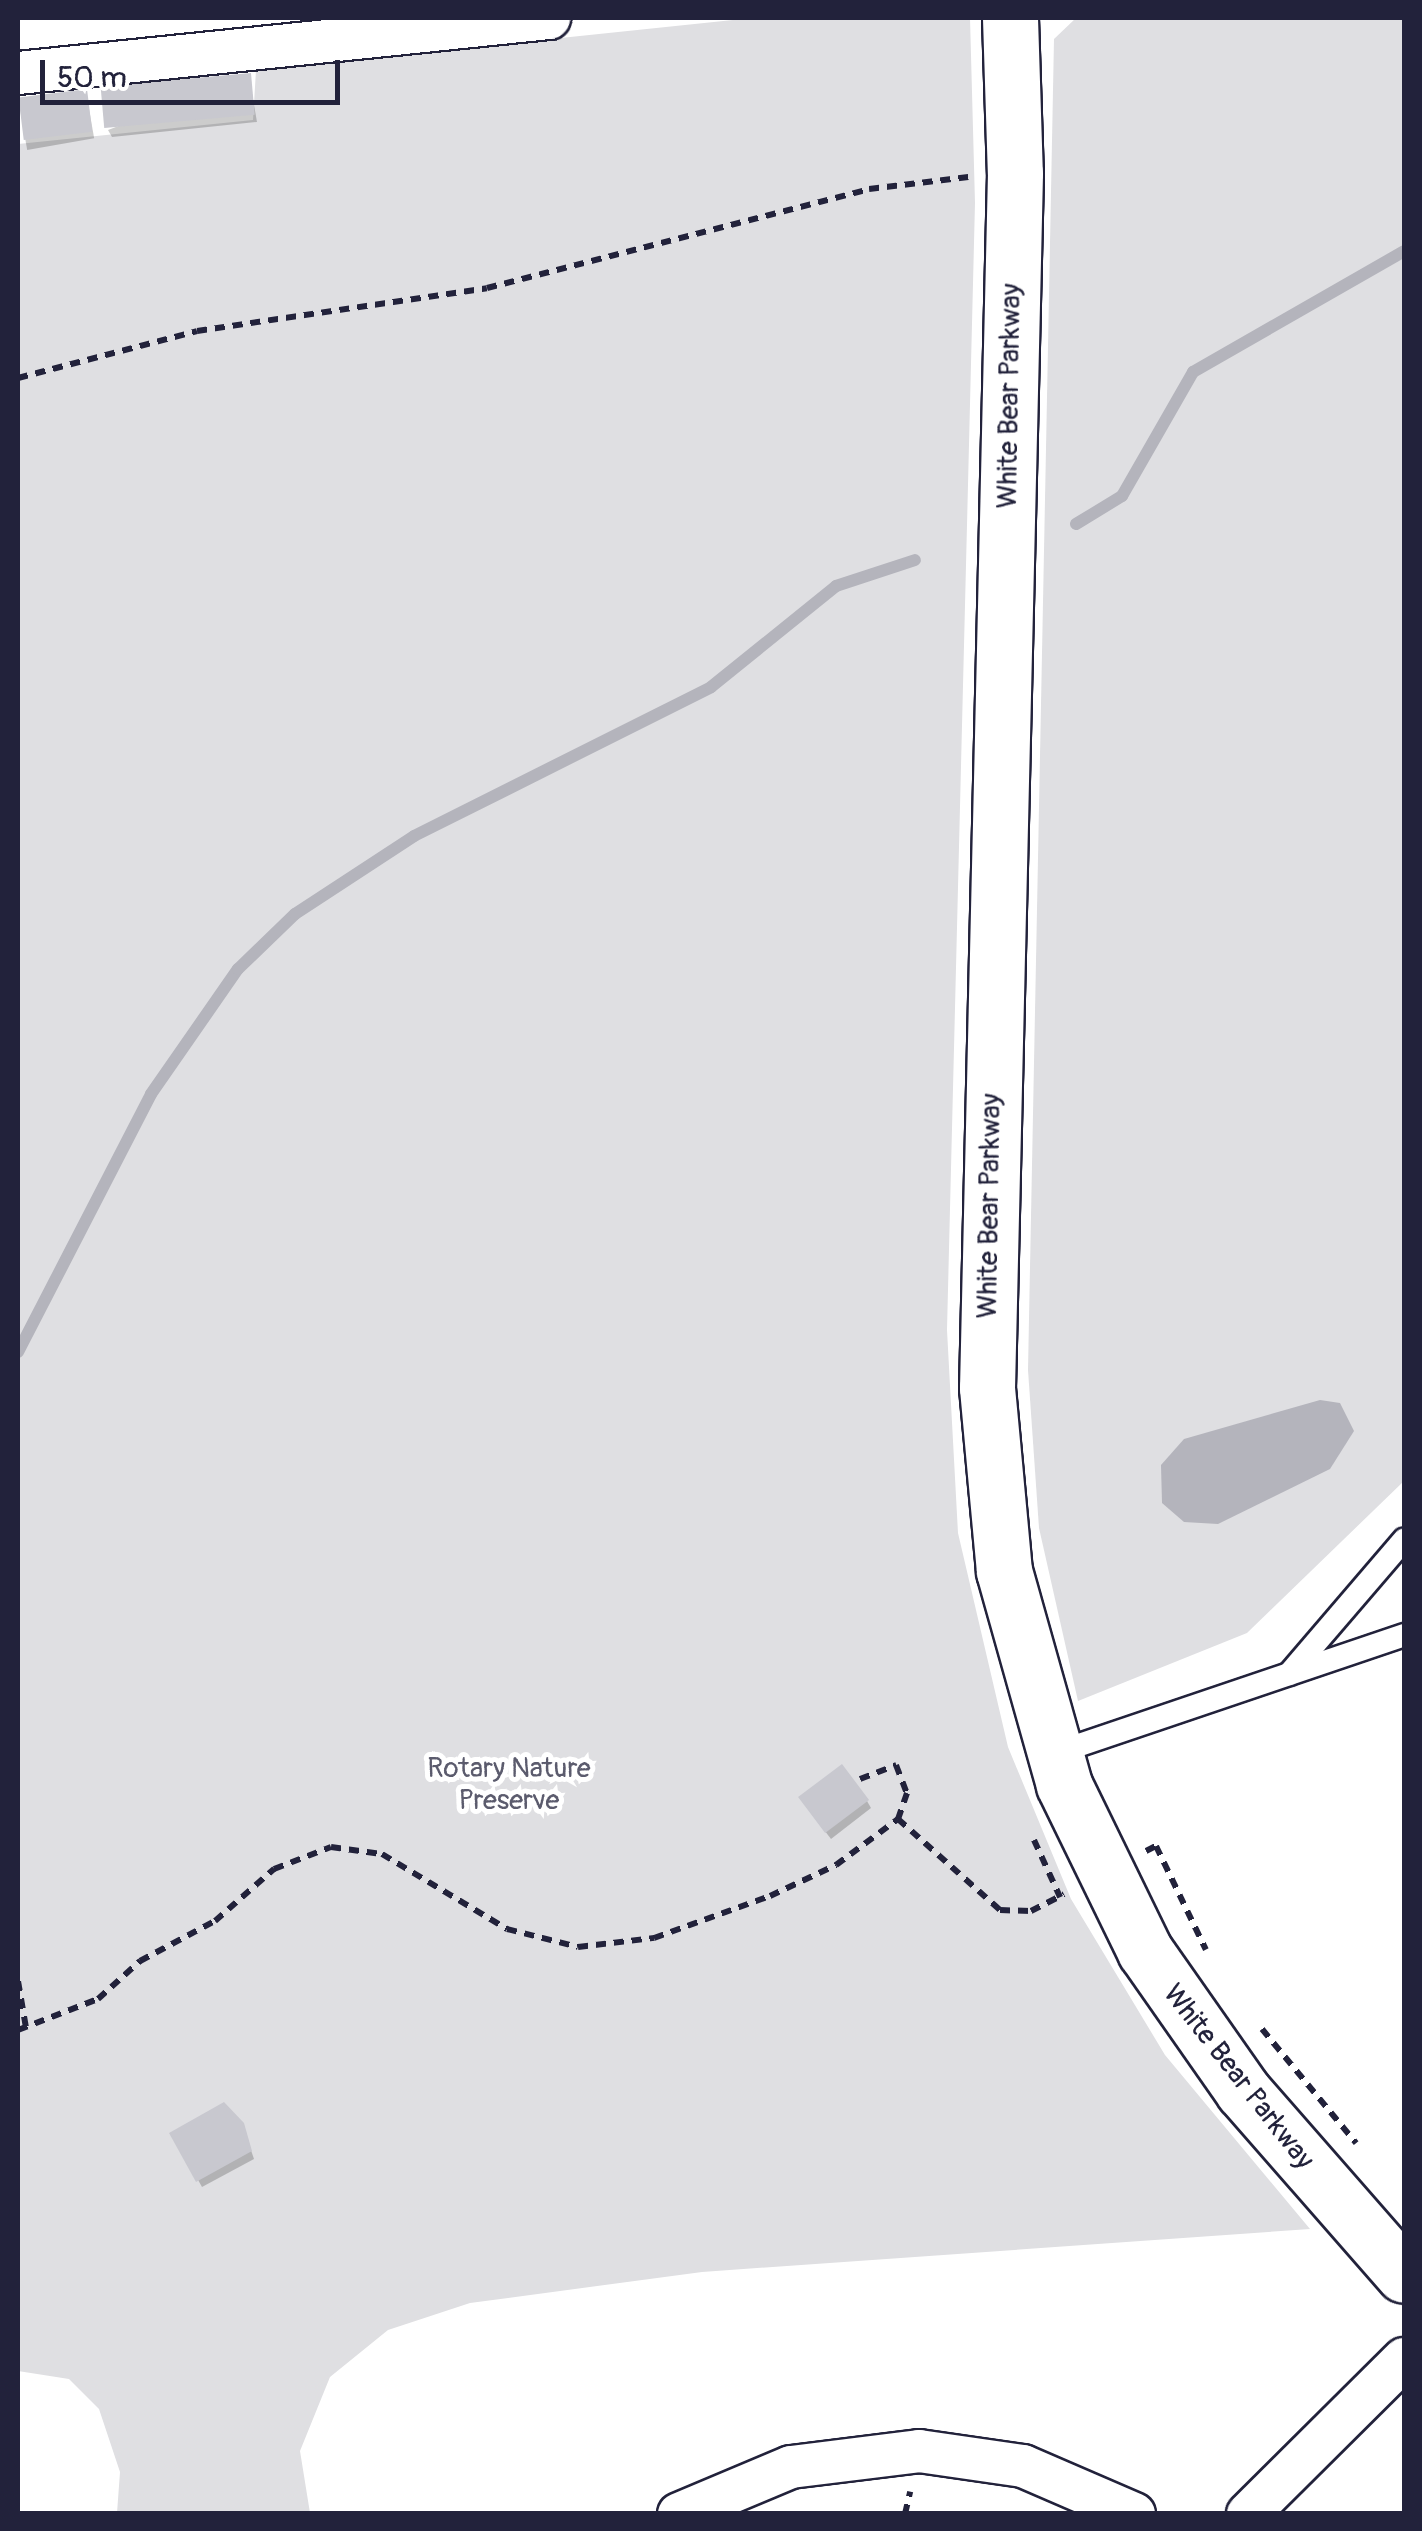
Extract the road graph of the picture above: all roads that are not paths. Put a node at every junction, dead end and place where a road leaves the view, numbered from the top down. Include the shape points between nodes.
1 (549, 18) edge
2 (1010, 18) edge
3 (18, 73) edge
4 (1404, 1540) edge
5 (1404, 1634) edge
6 (1289, 1674) junction
7 (1052, 1754) junction
8 (1404, 2275) edge
9 (1404, 2359) edge
10 (679, 2514) edge
11 (1134, 2514) edge
12 (1248, 2514) edge

1 - 3 street
2 - 7 street, White Bear Parkway via 1015,174 987,1388 1004,1571
4 - 6 lane
5 - 6 lane
6 - 7 lane
7 - 8 street, White Bear Parkway via 1103,1873 1187,2018
9 - 12 street
10 - 11 street via 791,2467 897,2451 1023,2466

